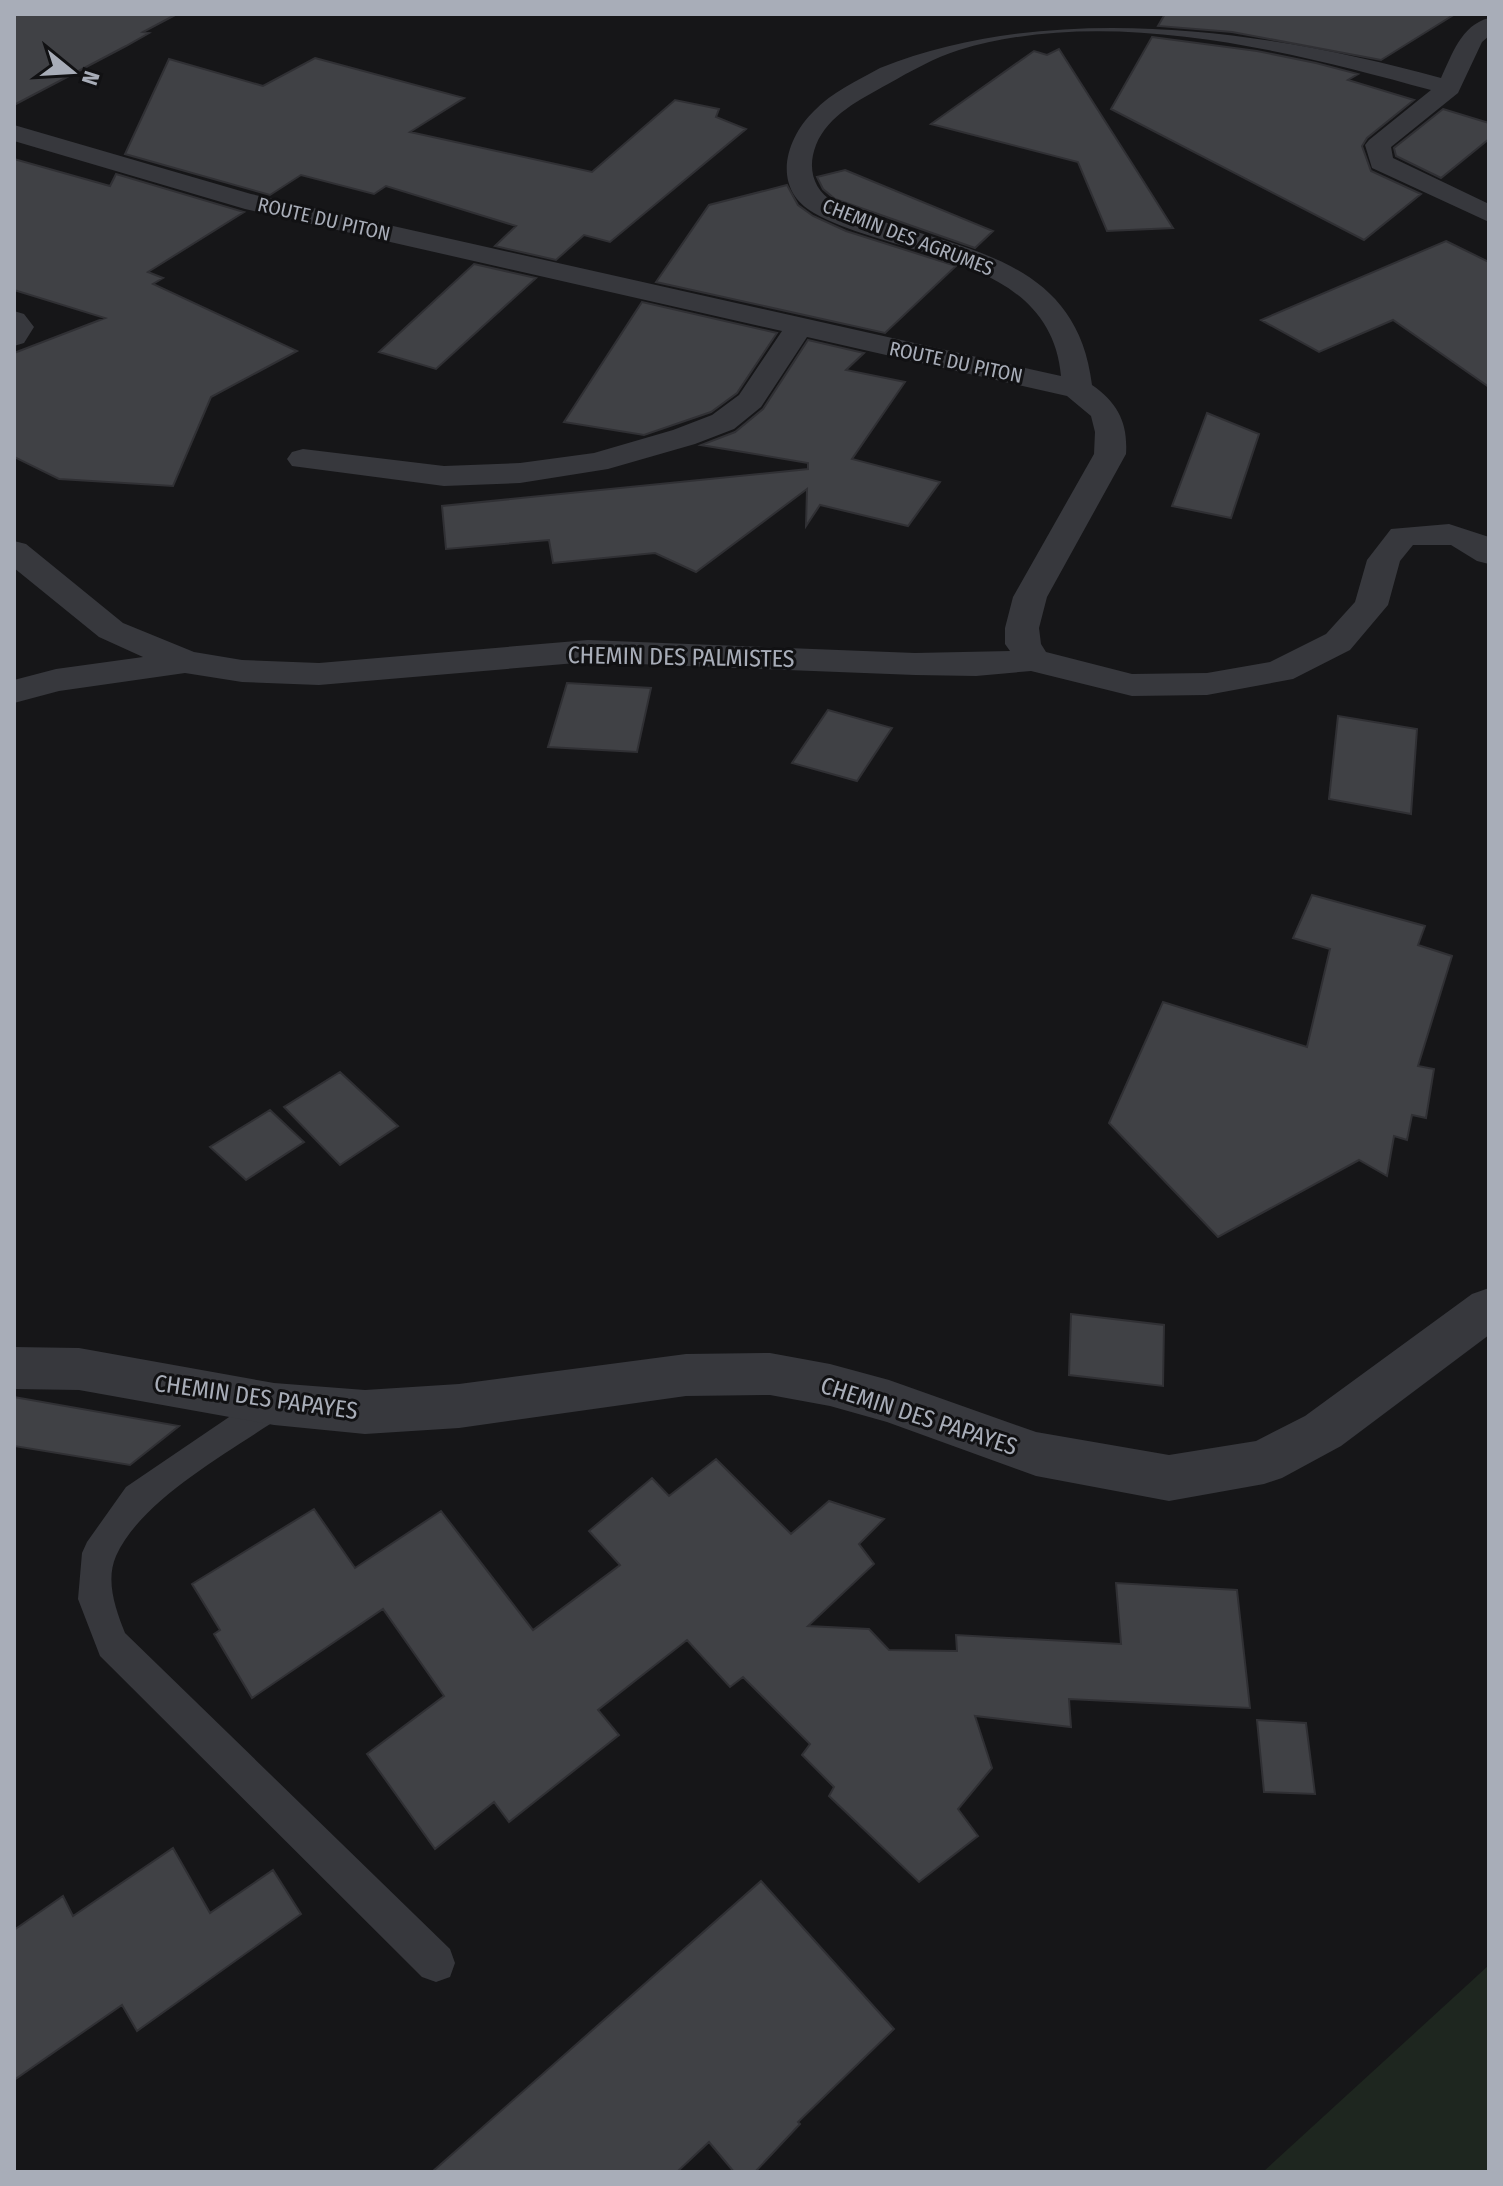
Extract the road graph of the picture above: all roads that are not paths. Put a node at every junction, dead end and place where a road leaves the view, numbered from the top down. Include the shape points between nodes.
1 (1489, 25) edge
2 (1449, 88) junction
3 (14, 133) edge
4 (1489, 214) edge
5 (14, 320) edge
6 (799, 327) junction
7 (14, 337) edge
8 (1077, 389) junction
9 (303, 459) dead end
10 (1481, 537) edge
11 (14, 551) edge
12 (1033, 660) junction
13 (186, 662) junction
14 (14, 692) edge
15 (1489, 1308) edge
16 (14, 1368) edge
17 (274, 1404) junction
18 (436, 1963) dead end

1 - 2 street via 1472,38
2 - 4 street via 1378,145 1381,162
2 - 8 street, CHEMIN DES AGRUMES via 1260,41 1081,22 946,34 828,107 803,142 797,169 809,198 836,214 987,265 1019,283 1044,306 1071,346
3 - 6 street, ROUTE DU PITON via 245,201
5 - 7 street via 19,327
6 - 8 street, ROUTE DU PITON
6 - 9 street via 750,401 723,422 597,462 444,476
8 - 12 street, ROUTE DU PITON via 1109,417 1110,454 1030,597 1022,628 1023,644
10 - 12 street via 1403,536 1384,560 1371,605 1338,642 1280,671 1207,684 1132,685
11 - 13 street, CHEMIN DES PALMISTES via 111,630
12 - 13 street, CHEMIN DES PALMISTES via 915,664 588,651 319,674
13 - 14 street, CHEMIN DES PALMISTES via 56,680
15 - 17 street, CHEMIN DES PAPAYES via 1323,1431 1264,1462 1169,1478 1036,1454 889,1401 770,1374 686,1375 459,1406 365,1412
16 - 17 street, CHEMIN DES PAPAYES via 79,1369
17 - 18 lane via 138,1497 99,1553 95,1599 112,1644

